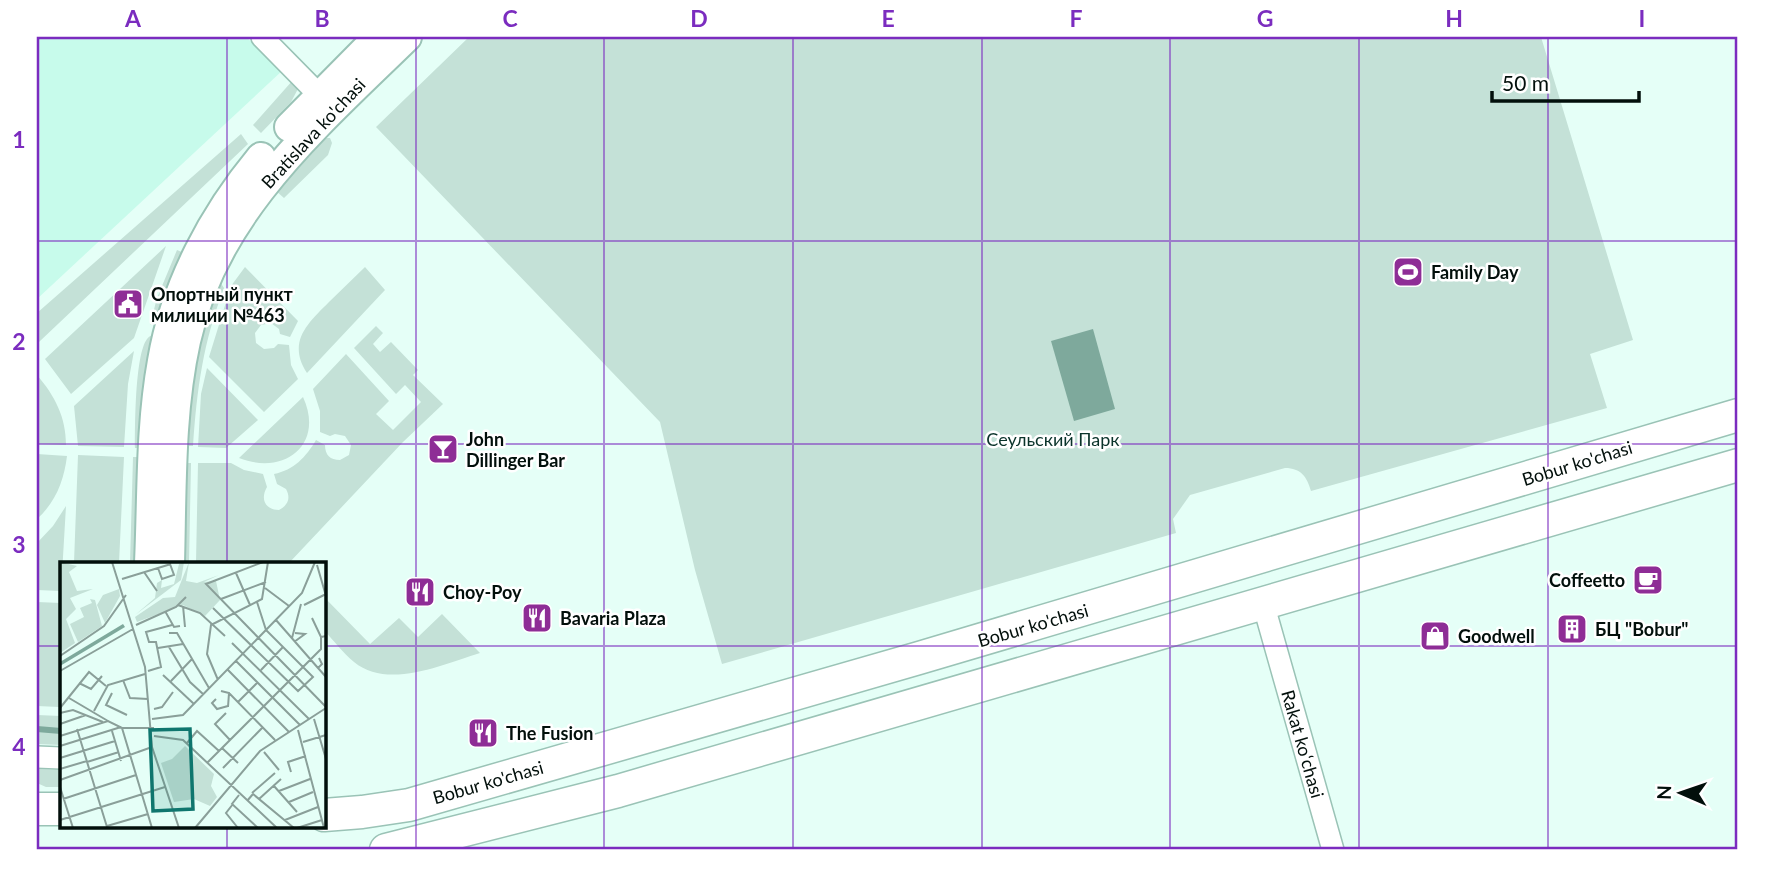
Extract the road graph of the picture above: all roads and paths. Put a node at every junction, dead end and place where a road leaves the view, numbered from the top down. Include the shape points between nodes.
1 (262, 37) edge
2 (378, 37) edge
3 (407, 37) edge
4 (326, 102) junction
5 (1738, 415) edge
6 (1738, 465) edge
7 (1549, 471) junction
8 (1564, 516) junction
9 (149, 562) edge
10 (170, 562) edge
11 (1263, 603) junction
12 (919, 658) junction
13 (930, 702) junction
14 (605, 748) junction
15 (37, 757) edge
16 (60, 758) edge
17 (618, 791) junction
18 (37, 808) edge
19 (60, 809) edge
20 (326, 815) edge
21 (386, 850) edge
22 (1333, 850) edge

1 - 4 street
2 - 4 main road, Bratislava ko'chasi
3 - 4 main road, Bratislava ko'chasi
4 - 9 main road, Bratislava ko'chasi via 265,152 228,201 200,250 175,309 159,379
4 - 10 main road, Bratislava ko'chasi via 239,218 199,299 186,338 177,396
5 - 7 main road, Bobur ko'chasi
6 - 8 main road
7 - 8 main road via 1561,478 1567,489 1569,503
7 - 12 main road, Bobur ko'chasi
8 - 11 main road
11 - 13 main road
11 - 22 street, Rakat koʻchasi
12 - 13 main road via 913,682
12 - 14 main road, Bobur ko'chasi
13 - 17 main road
14 - 17 main road via 622,766
14 - 20 main road, Bobur ko'chasi via 409,805
15 - 16 street
17 - 21 main road
18 - 19 main road

